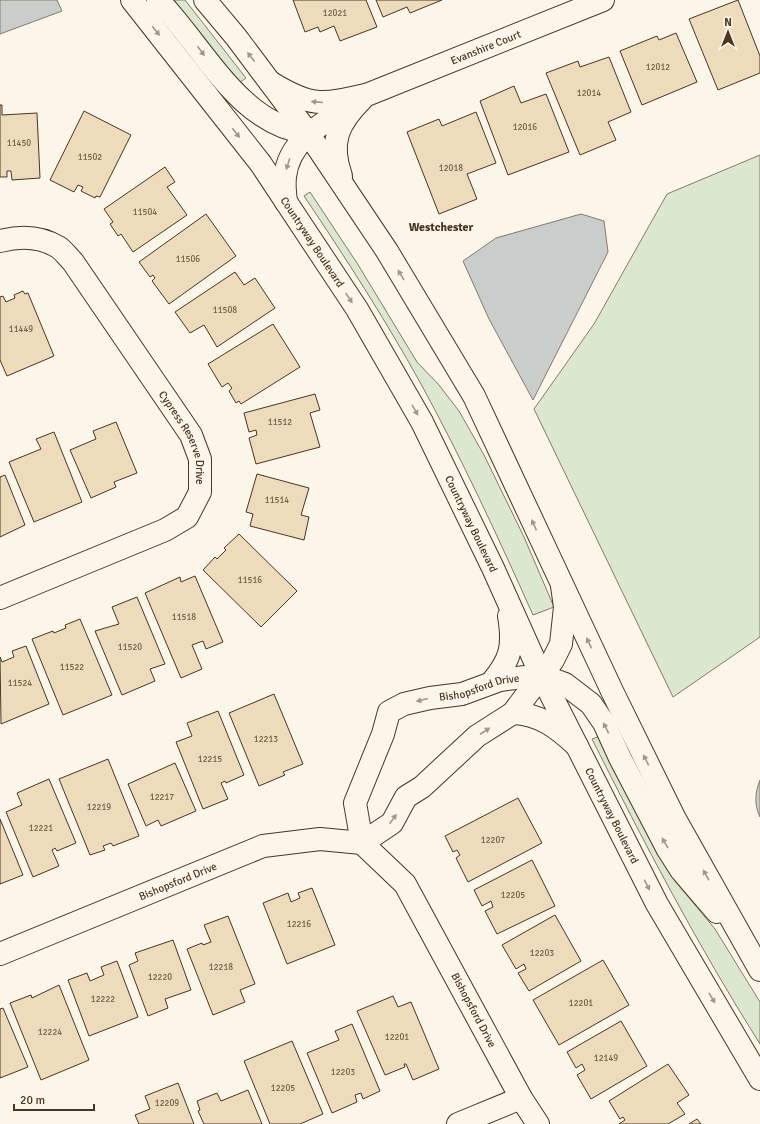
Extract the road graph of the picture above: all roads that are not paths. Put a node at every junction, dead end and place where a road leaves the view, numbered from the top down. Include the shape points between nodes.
1 (132, 0) edge
2 (158, 0) edge
3 (206, 0) edge
4 (603, 0) edge
5 (270, 82) junction
6 (366, 96) junction
7 (308, 133) junction
8 (346, 190) junction
9 (286, 202) junction
10 (0, 241) edge
11 (561, 582) junction
12 (506, 597) junction
13 (0, 598) edge
14 (541, 675) junction
15 (492, 682) junction
16 (513, 713) junction
17 (577, 746) junction
18 (362, 843) junction
19 (742, 939) junction
20 (0, 954) edge
21 (760, 970) edge
22 (760, 1079) edge
23 (521, 1098) junction
24 (458, 1124) edge
25 (538, 1124) edge

1 -> 9 street, Countryway Boulevard via 261,164
2 -> 7 street via 248,107 278,125
5 -> 3 street
4 - 6 street, Evanshire Court
6 -> 5 street, Evanshire Court via 319,103 304,100
5 - 7 street
6 - 7 street, Evanshire Court
6 - 8 street via 347,114 340,126 337,139 339,169
7 - 8 street
7 -> 9 street, Evanshire Court via 290,155 286,167
11 -> 8 street via 474,396 387,251
9 -> 12 street, Countryway Boulevard via 357,309 422,422
10 - 13 street, Cypress Reserve Drive via 14,237 39,239 58,247 73,262 191,436 200,459 200,492 187,517 165,530
11 - 14 street, Bishopsford Drive via 564,607 561,644
19 -> 11 street via 675,819
12 - 14 street, Countryway Boulevard
12 - 15 street via 512,643 509,656
14 - 15 street, Bishopsford Drive
14 - 16 street, Bishopsford Drive
14 - 17 street, Countryway Boulevard
19 -> 14 street via 681,870 651,820 604,723 591,704 565,684
15 -> 18 street, Bishopsford Drive via 462,694 404,704 389,712 383,734 355,803
16 - 17 street via 525,713 548,721
18 -> 16 street, Bishopsford Drive via 392,822 406,797 422,787 477,736
17 -> 22 street, Countryway Boulevard via 657,904
18 - 20 street, Bishopsford Drive via 320,839 263,846
18 - 23 street, Bishopsford Drive via 406,884
19 - 21 street
23 - 24 street
23 - 25 street, Bishopsford Drive

